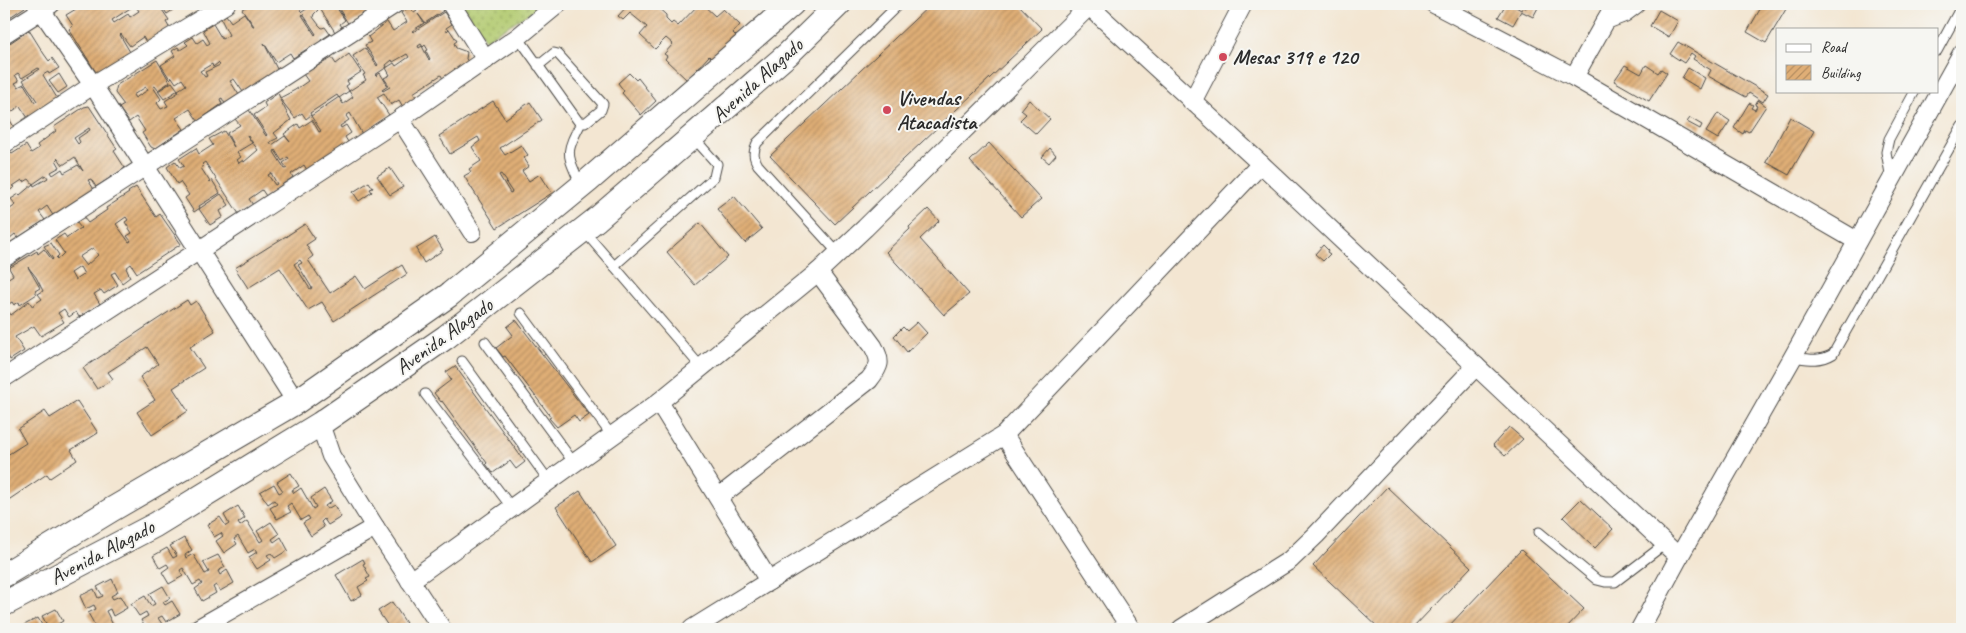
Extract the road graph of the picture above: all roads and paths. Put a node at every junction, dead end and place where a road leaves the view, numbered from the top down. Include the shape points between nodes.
1 (226, 4) edge
2 (395, 4) edge
3 (451, 4) edge
4 (558, 4) edge
5 (792, 4) edge
6 (839, 4) edge
7 (899, 4) edge
8 (1243, 4) edge
9 (1434, 4) edge
10 (1615, 4) edge
11 (1636, 4) edge
12 (1088, 5) edge
13 (1962, 5) edge
14 (43, 6) edge
15 (1606, 20) junction
16 (4, 34) edge
17 (518, 38) junction
18 (1938, 49) edge
19 (1962, 53) edge
20 (486, 60) junction
21 (538, 66) junction
22 (1574, 77) junction
23 (93, 85) junction
24 (1914, 92) edge
25 (1192, 102) junction
26 (400, 119) junction
27 (581, 122) junction
28 (1962, 126) edge
29 (692, 137) junction
30 (4, 144) edge
31 (1260, 164) junction
32 (145, 166) junction
33 (1891, 180) junction
34 (581, 186) junction
35 (583, 230) junction
36 (472, 232) dead end
37 (1857, 241) junction
38 (198, 251) junction
39 (838, 254) junction
40 (4, 258) edge
41 (614, 266) junction
42 (818, 272) junction
43 (521, 313) dead end
44 (485, 342) dead end
45 (1794, 357) junction
46 (462, 361) dead end
47 (1476, 366) junction
48 (702, 367) junction
49 (4, 378) edge
50 (425, 394) dead end
51 (296, 402) junction
52 (659, 402) junction
53 (311, 429) junction
54 (612, 436) junction
55 (1004, 436) junction
56 (574, 463) junction
57 (549, 481) junction
58 (138, 496) junction
59 (719, 497) junction
60 (512, 508) junction
61 (111, 510) junction
62 (155, 525) junction
63 (375, 527) junction
64 (1539, 532) dead end
65 (125, 542) junction
66 (1665, 544) junction
67 (1679, 558) junction
68 (4, 575) edge
69 (410, 581) junction
70 (769, 581) junction
71 (4, 604) edge
72 (197, 629) edge
73 (442, 629) edge
74 (692, 629) edge
75 (1131, 629) edge
76 (1181, 629) edge
77 (1640, 629) edge

1 - 23 street
2 - 32 street
3 - 20 street
4 - 17 street
5 - 34 main road, Avenida Alagado
6 - 29 main road, Avenida Alagado via 788,54
7 - 39 lane via 757,143 753,151 758,165
8 - 25 street
9 - 22 street
10 - 15 street
11 - 15 street
12 - 25 street
12 - 39 street
13 - 18 lane
14 - 16 street
14 - 23 street
15 - 22 street
17 - 20 street
17 - 21 lane
19 - 33 street
20 - 26 street
21 - 27 lane
21 - 27 lane via 554,53 558,54 603,104 601,110
22 - 37 street
23 - 30 street
23 - 32 street
24 - 33 lane via 1889,139 1886,152
25 - 31 street
26 - 36 street
26 - 38 street
27 - 34 lane via 568,151
28 - 45 lane via 1833,354 1815,360
29 - 35 main road, Avenida Alagado
29 - 41 lane via 717,164 714,177
31 - 47 street
31 - 55 street
32 - 38 street
32 - 40 street
33 - 37 street
34 - 51 main road, Avenida Alagado via 449,296
35 - 41 lane
35 - 53 main road, Avenida Alagado via 446,336
37 - 45 street
38 - 49 street
38 - 51 street
39 - 42 street
41 - 48 lane
42 - 48 street
42 - 59 street via 874,346 879,357 878,369 869,380
43 - 54 lane
44 - 56 lane
45 - 67 street
46 - 57 lane
47 - 66 street
47 - 76 street via 1290,560
48 - 52 street
50 - 60 lane
51 - 58 main road, Avenida Alagado
52 - 54 street
52 - 59 street
53 - 62 main road, Avenida Alagado
53 - 63 street
54 - 56 street
55 - 70 street
55 - 75 street
56 - 57 street
57 - 60 street
58 - 61 main road, Avenida Alagado
58 - 62 main road
59 - 70 street
60 - 69 street
61 - 65 main road
61 - 68 main road, Avenida Alagado
62 - 65 main road, Avenida Alagado
63 - 69 street
63 - 72 street
64 - 66 lane via 1598,580 1606,582 1615,582
65 - 71 main road, Avenida Alagado
66 - 67 street
67 - 77 street
69 - 73 street
70 - 74 street

